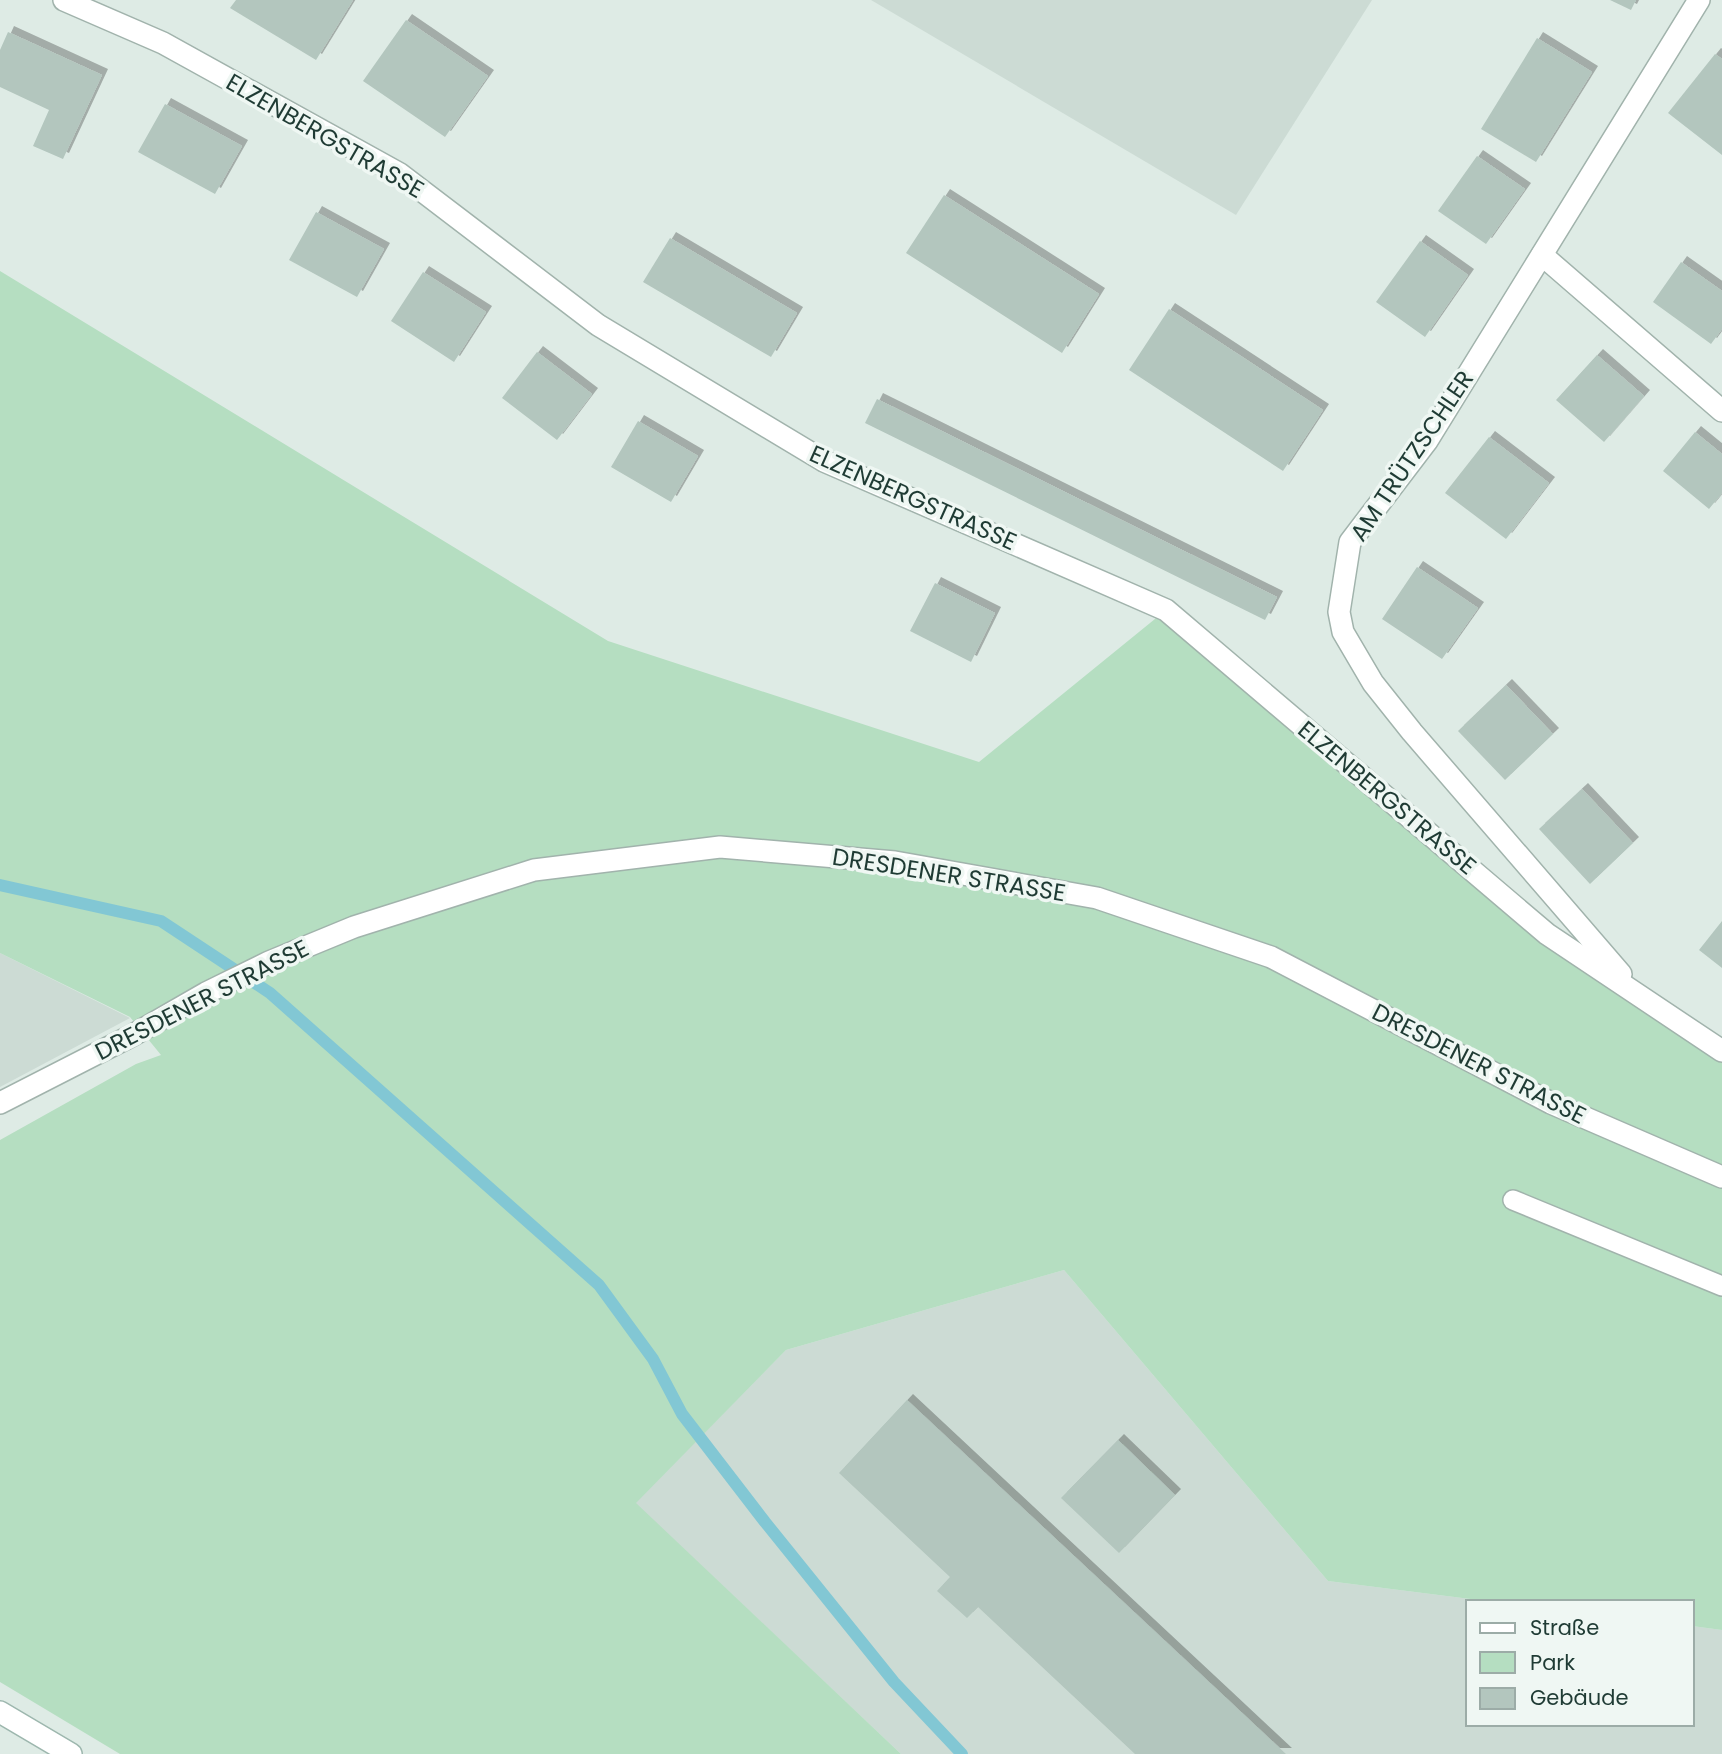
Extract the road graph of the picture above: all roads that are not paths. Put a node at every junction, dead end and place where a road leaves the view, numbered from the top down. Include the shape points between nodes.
1 (64, 0) edge
2 (1699, 0) edge
3 (1542, 255) junction
4 (1722, 411) edge
5 (1639, 995) junction
6 (1722, 1051) edge
7 (0, 1103) edge
8 (1722, 1177) edge
9 (1513, 1200) dead end
10 (1722, 1286) edge
11 (0, 1712) edge
12 (71, 1754) edge

1 - 5 street, ELZENBERGSTRASSE via 163,43 400,174 598,324 824,461 1166,610 1547,934
2 - 3 street, AM TRÜTZSCHLER
3 - 4 street
3 - 5 street, AM TRÜTZSCHLER via 1427,441 1350,542 1339,612 1343,632 1373,683
5 - 6 street, ELZENBERGSTRASSE
7 - 8 street, DRESDENER STRASSE via 206,993 354,927 534,870 720,847 895,862 1097,898 1271,957 1551,1103
9 - 10 lane
11 - 12 street

